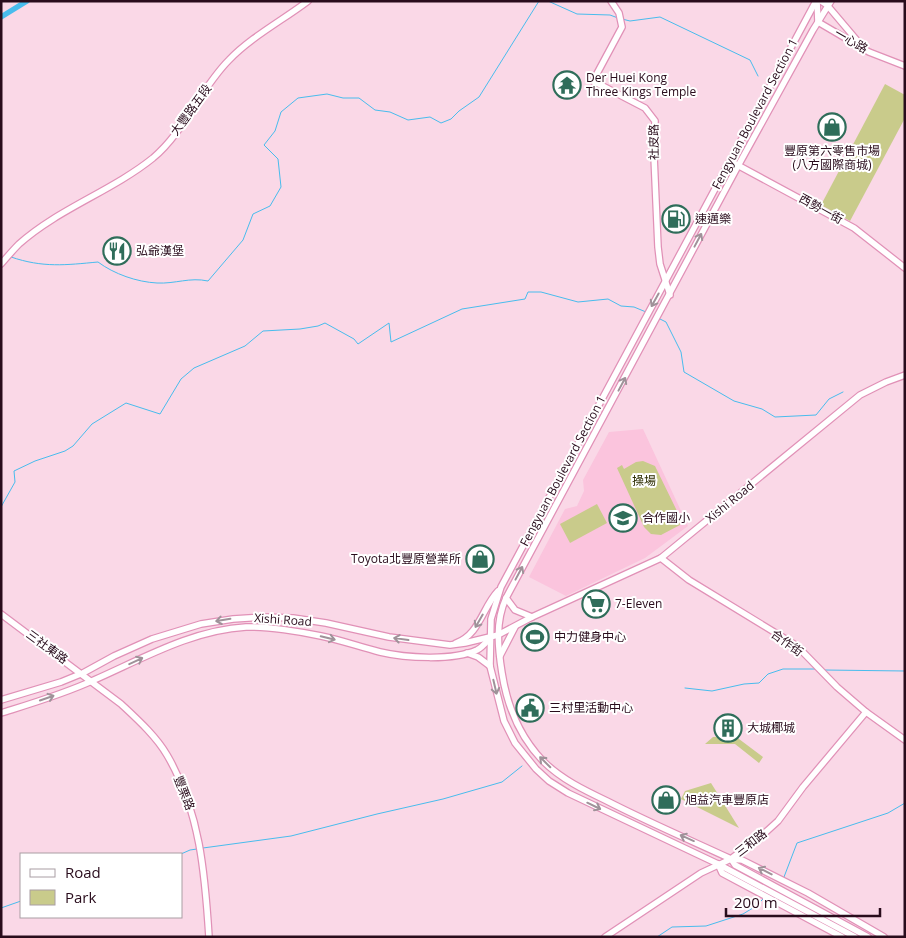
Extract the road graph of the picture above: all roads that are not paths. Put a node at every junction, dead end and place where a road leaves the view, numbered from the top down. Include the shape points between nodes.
1 (308, 1) edge
2 (611, 1) edge
3 (818, 1) edge
4 (829, 3) edge
5 (818, 22) junction
6 (863, 48) junction
7 (905, 66) edge
8 (730, 161) junction
9 (738, 166) junction
10 (1, 264) edge
11 (905, 268) edge
12 (666, 280) junction
13 (670, 295) junction
14 (905, 375) edge
15 (661, 558) junction
16 (501, 588) junction
17 (506, 598) junction
18 (1, 614) edge
19 (532, 617) junction
20 (516, 626) junction
21 (498, 635) junction
22 (491, 637) junction
23 (450, 645) junction
24 (467, 653) junction
25 (500, 658) junction
26 (490, 666) junction
27 (82, 673) junction
28 (92, 681) junction
29 (1, 700) edge
30 (866, 712) junction
31 (1, 713) edge
32 (905, 740) edge
33 (731, 858) junction
34 (718, 864) junction
35 (769, 886) junction
36 (209, 937) edge
37 (605, 937) edge
38 (842, 937) edge
39 (855, 937) edge
40 (868, 937) edge
41 (884, 937) edge

1 - 10 street, 大豐路五段 via 229,59 182,126 154,156 41,227
2 - 12 street, 社皮路 via 619,13 622,27 593,81 645,108 655,122 658,247
3 - 4 street
3 - 5 street
3 - 8 street, Fengyuan Boulevard Section 1
4 - 5 street, Fengyuan Boulevard Section 1
4 - 6 street
5 - 6 street, 一心路
5 - 9 street, Fengyuan Boulevard Section 1
6 - 7 street, 一心路
8 - 9 street, 西勢一街
8 - 12 street, Fengyuan Boulevard Section 1
9 - 11 street, 西勢一街 via 854,228
13 -> 9 street, Fengyuan Boulevard Section 1
12 - 13 street, 社皮路
12 -> 16 street, Fengyuan Boulevard Section 1
17 -> 13 street, Fengyuan Boulevard Section 1
14 - 15 street, Xishi Road via 860,396
15 - 19 street, Xishi Road
15 - 30 street, 合作街 via 688,580 797,646 837,688
16 - 22 street, Fengyuan Boulevard Section 1 via 491,619
16 -> 23 street via 474,630
17 - 19 street via 515,610
17 - 21 street, Fengyuan Boulevard Section 1
18 - 27 street, 三社東路
19 - 20 street, Xishi Road
20 - 21 street, Xishi Road
20 - 25 street
21 - 22 street, Xishi Road
21 - 25 street, Fengyuan Boulevard Section 1
22 - 23 street, Xishi Road
22 - 24 street, Xishi Road via 482,647
22 - 26 street, Fengyuan Boulevard Section 1
23 -> 27 street, Xishi Road via 389,638 293,618 233,619 201,624 152,639
24 - 26 street
28 -> 24 street, Xishi Road via 176,644 220,630 248,627 322,636 406,655
33 -> 25 street, Fengyuan Boulevard Section 1 via 620,808 556,773 519,728 504,689
26 -> 34 street, Fengyuan Boulevard Section 1 via 500,708 515,743 549,781 616,817
27 - 28 street, 三社東路
27 - 29 street, Xishi Road
31 -> 28 street, Xishi Road
28 - 36 street, 豐栗路 via 139,721 167,754 177,775 197,831
30 - 32 street, 合作街
30 - 33 street, 三和路 via 778,820
33 - 34 street, 三和路
33 - 35 street, Fengyuan Boulevard Section 1 via 735,865
41 -> 33 street, Fengyuan Boulevard Section 1 via 778,878
34 - 35 street, Fengyuan Boulevard Section 1
34 - 37 street, 三和路
34 - 38 street, Fengyuan Boulevard Section 1 via 722,873
35 - 39 street
35 - 40 street

